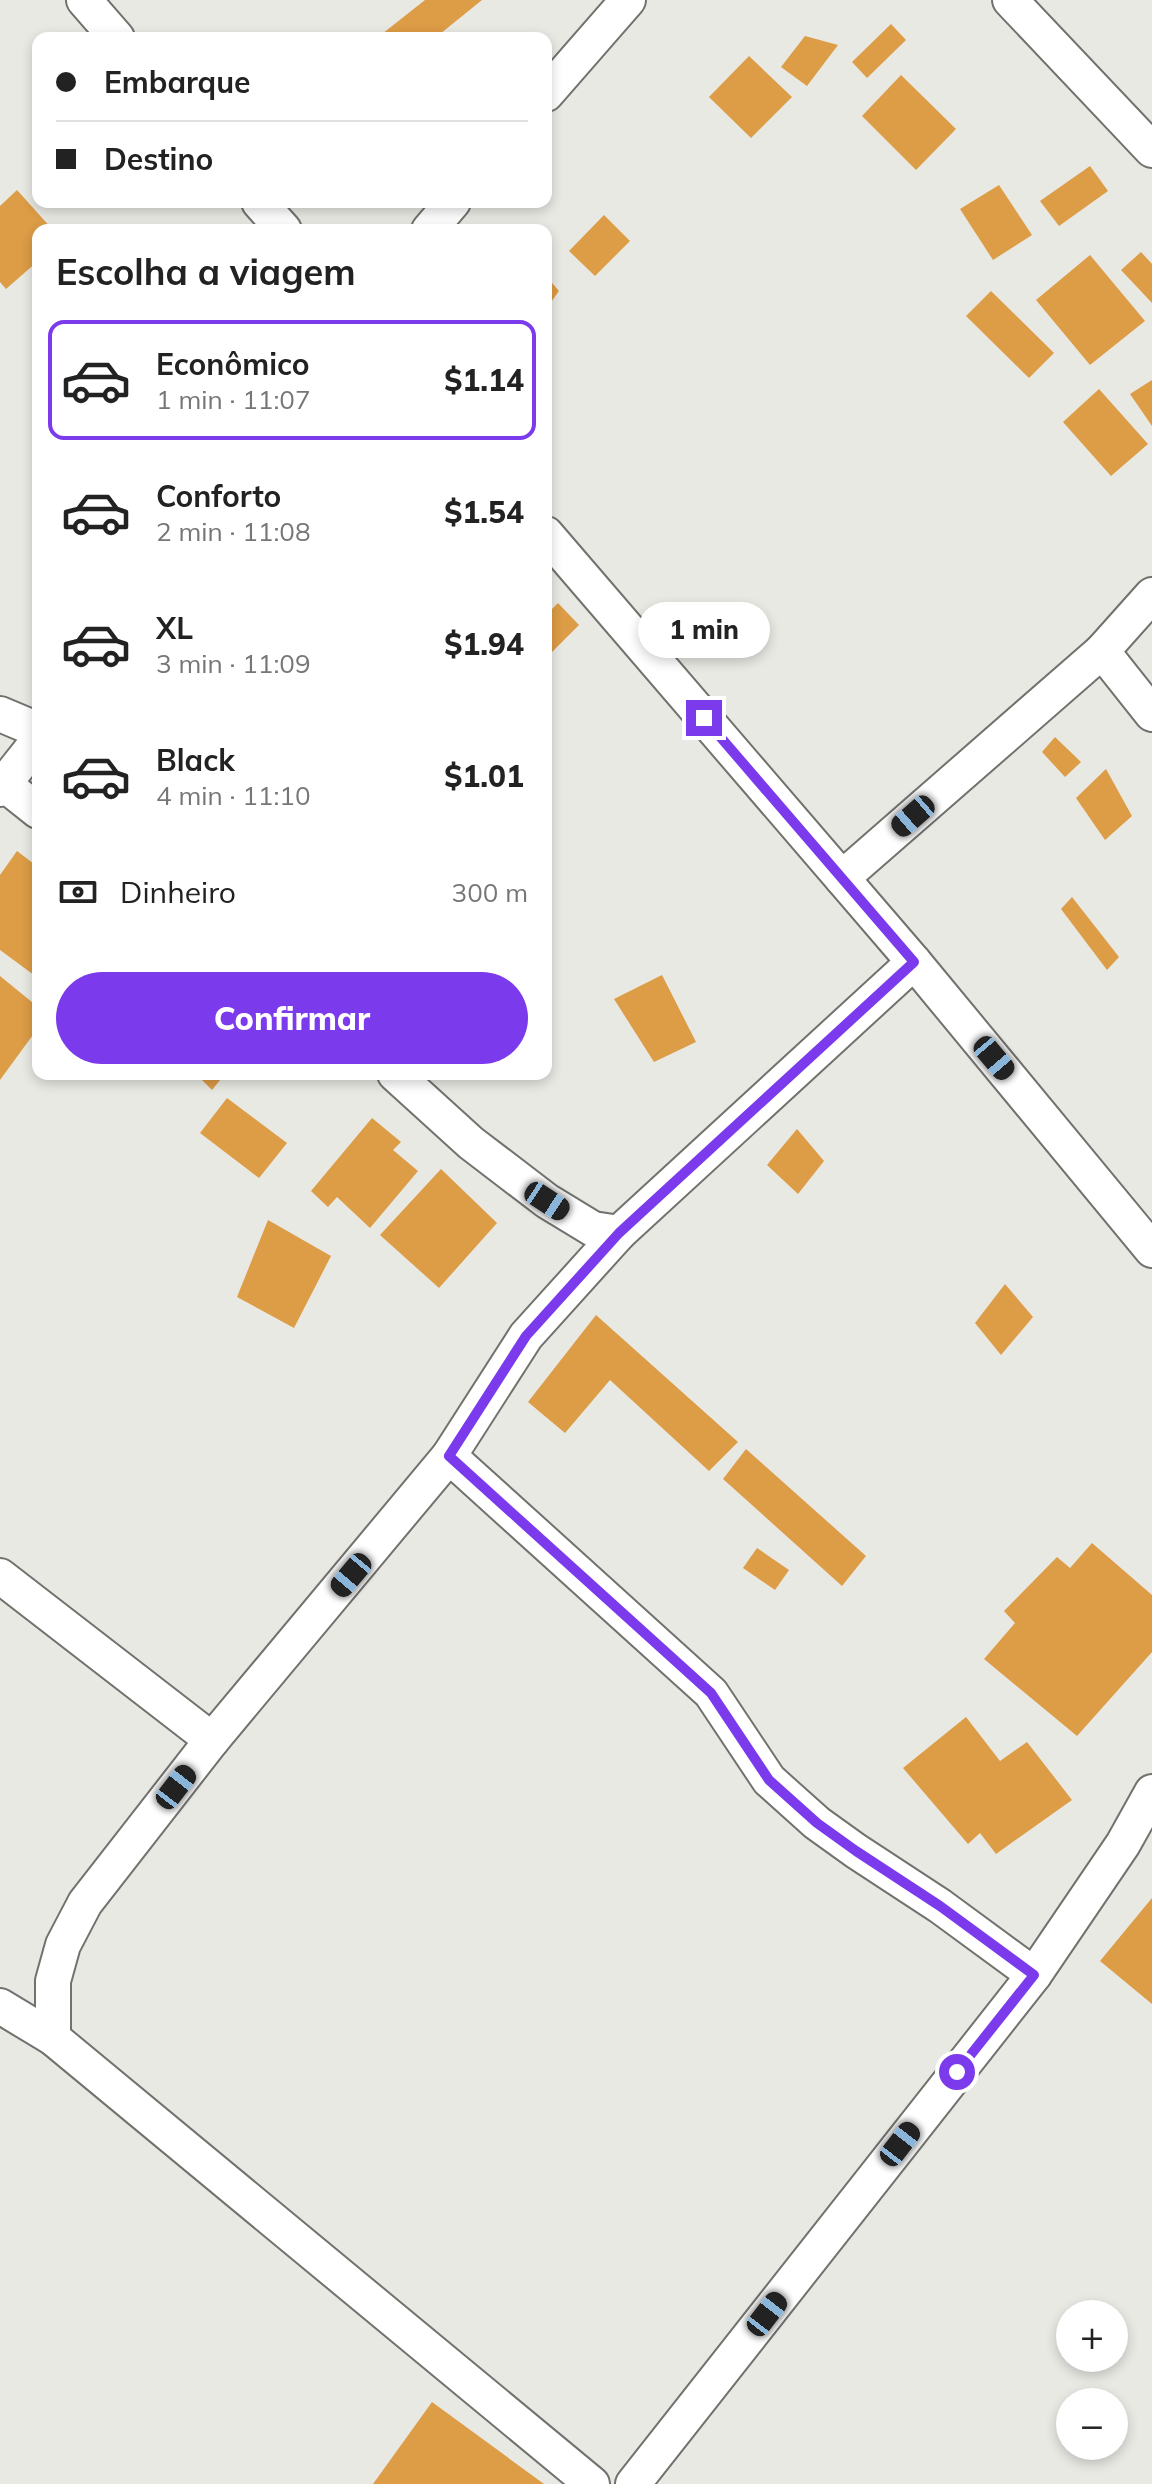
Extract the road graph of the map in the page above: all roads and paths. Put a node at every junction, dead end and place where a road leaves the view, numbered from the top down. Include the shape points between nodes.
1 (84, 0) edge
2 (628, 0) edge
3 (1010, 0) edge
4 (112, 32) edge
5 (552, 87) edge
6 (1152, 150) edge
7 (264, 208) edge
8 (448, 208) edge
9 (279, 224) edge
10 (434, 224) edge
11 (552, 541) edge
12 (1152, 595) edge
13 (1102, 651) junction
14 (0, 714) edge
15 (1152, 714) edge
16 (32, 727) edge
17 (32, 748) edge
18 (2, 786) edge
19 (32, 807) edge
20 (842, 878) junction
21 (914, 962) junction
22 (402, 1080) edge
23 (619, 1233) junction
24 (1152, 1250) edge
25 (449, 1456) junction
26 (0, 1576) edge
27 (212, 1740) junction
28 (1152, 1792) edge
29 (1034, 1975) junction
30 (0, 2006) edge
31 (53, 2038) junction
32 (592, 2484) edge
33 (633, 2484) edge

1 - 4 street
2 - 5 street
3 - 6 street
7 - 9 street
8 - 10 street
11 - 20 street
12 - 13 street
13 - 15 street
13 - 20 street
14 - 16 street
17 - 18 street
18 - 19 street
20 - 21 street
21 - 23 street
21 - 24 street
22 - 23 street via 471,1143 547,1201 593,1229
23 - 25 street via 526,1336
25 - 27 street
25 - 29 street via 711,1693 769,1780 817,1823
26 - 27 street
27 - 31 street via 85,1903 63,1945 53,1981
28 - 29 street
29 - 33 street
30 - 31 street
31 - 32 street

